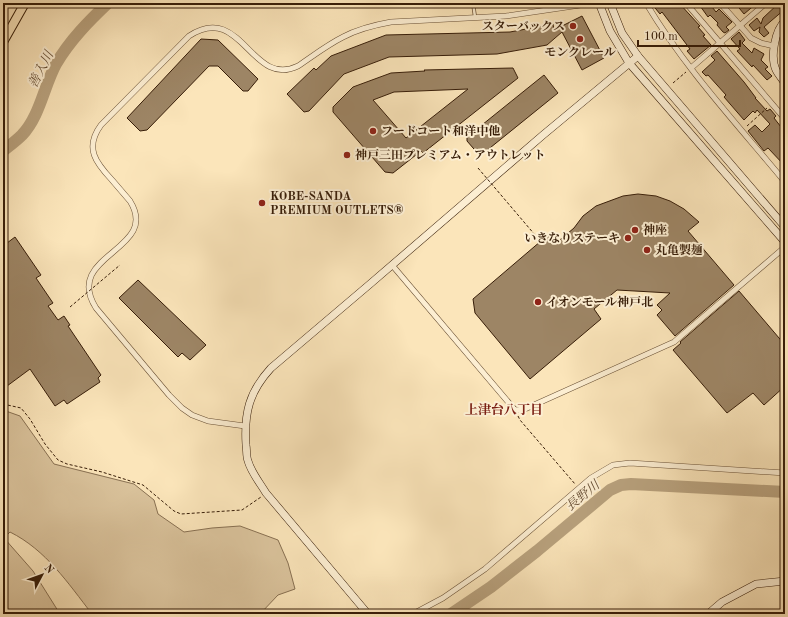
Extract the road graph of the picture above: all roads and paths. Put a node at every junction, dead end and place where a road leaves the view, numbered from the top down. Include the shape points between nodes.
1 (24, 3) edge
2 (473, 3) edge
3 (594, 3) edge
4 (599, 3) edge
5 (610, 3) edge
6 (646, 3) edge
7 (686, 3) edge
8 (720, 3) edge
9 (766, 3) edge
10 (475, 18) junction
11 (785, 21) edge
12 (739, 26) junction
13 (3, 42) edge
14 (720, 42) junction
15 (774, 46) junction
16 (638, 56) junction
17 (629, 63) junction
18 (691, 68) junction
19 (785, 83) edge
20 (673, 84) dead end
21 (772, 104) junction
22 (785, 120) edge
23 (743, 130) junction
24 (478, 168) dead end
25 (785, 182) edge
26 (785, 227) edge
27 (541, 242) dead end
28 (785, 242) edge
29 (785, 247) edge
30 (120, 265) dead end
31 (392, 265) junction
32 (70, 307) dead end
33 (3, 404) edge
34 (515, 410) junction
35 (245, 426) junction
36 (785, 473) edge
37 (579, 488) junction
38 (266, 493) junction
39 (785, 581) edge
40 (368, 614) edge
41 (413, 614) edge
42 (708, 614) edge

1 - 13 main road
2 - 10 lane
3 - 10 street
4 - 17 street via 610,31
5 - 16 street via 622,33
6 - 18 street
7 - 14 street
8 - 12 street
9 - 12 street
10 - 35 street via 391,22 367,27 344,36 298,66 283,70 265,64 228,32 219,28 202,29 189,36 98,130 93,149 98,163 130,201 137,221 132,235 92,273 88,284 91,301 182,408 208,421
11 - 15 street
12 - 14 street
12 - 15 street via 751,38
14 - 18 street
14 - 21 street
15 - 19 street via 775,69
16 - 17 street
16 - 26 street
17 - 28 street
17 - 31 street
18 - 20 path
18 - 23 street
21 - 22 street
21 - 23 path
23 - 25 street
24 - 27 path, bridge
29 - 34 street via 674,342 525,409
30 - 32 path, bridge
31 - 34 street
31 - 35 street via 270,368 259,382 251,399
33 - 38 path via 21,408 58,460 143,485 181,514 242,510
34 - 37 path via 520,420
35 - 38 street via 248,461
36 - 37 street via 630,463 613,465
37 - 41 street via 485,569 443,598
38 - 40 street
39 - 42 street via 756,584 722,602

